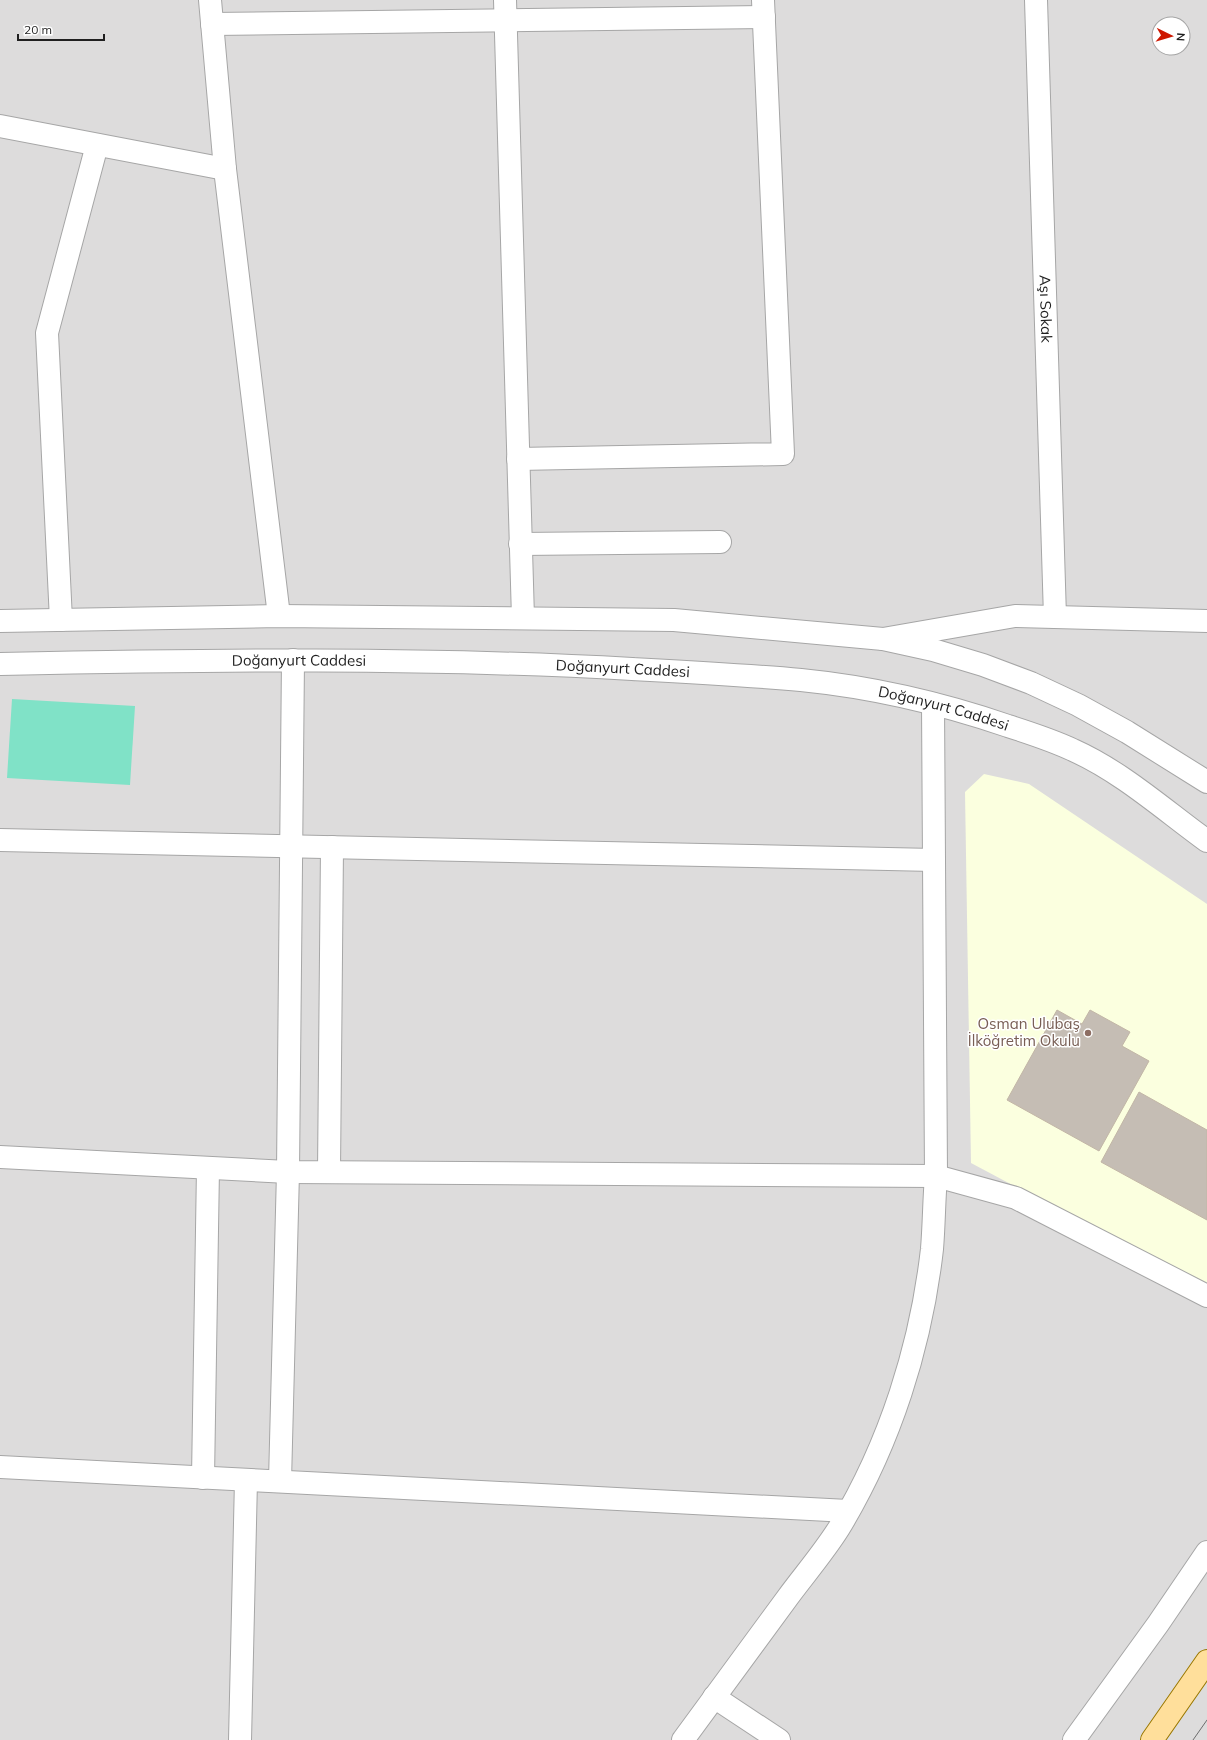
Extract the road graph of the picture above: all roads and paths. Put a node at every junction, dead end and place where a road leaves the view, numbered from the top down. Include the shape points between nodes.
1 (210, 0) edge
2 (1036, 0) edge
3 (763, 8) edge
4 (506, 10) edge
5 (212, 24) junction
6 (0, 126) edge
7 (97, 145) junction
8 (225, 169) junction
9 (518, 458) junction
10 (720, 542) dead end
11 (520, 544) junction
12 (279, 616) junction
13 (1055, 617) junction
14 (523, 618) junction
15 (0, 620) edge
16 (61, 620) junction
17 (1207, 621) edge
18 (882, 639) junction
19 (293, 660) junction
20 (0, 664) edge
21 (933, 704) junction
22 (1207, 782) edge
23 (0, 840) edge
24 (1207, 841) edge
25 (291, 846) junction
26 (332, 847) junction
27 (934, 860) junction
28 (0, 1157) edge
29 (208, 1168) junction
30 (288, 1172) junction
31 (329, 1172) junction
32 (936, 1176) junction
33 (1207, 1296) edge
34 (0, 1467) edge
35 (203, 1478) junction
36 (246, 1480) junction
37 (280, 1481) junction
38 (848, 1511) junction
39 (1207, 1552) edge
40 (1207, 1661) edge
41 (714, 1697) junction
42 (240, 1740) edge
43 (683, 1740) edge
44 (779, 1740) edge
45 (1074, 1740) edge
46 (1152, 1740) edge

1 - 5 street
2 - 13 street, Aşı Sokak
3 - 4 street
3 - 9 street via 783,454
4 - 5 street
4 - 9 street
5 - 8 street
6 - 7 street
7 - 8 street
7 - 16 street via 47,333
8 - 12 street
9 - 11 street
10 - 11 street
11 - 14 street
12 - 14 street
12 - 16 street
13 - 17 street
13 - 18 street via 1015,616
14 - 18 street via 674,620
15 - 16 street
18 - 22 street via 954,657 1031,683 1120,728
19 - 20 street, Doğanyurt Caddesi
19 - 21 street, Doğanyurt Caddesi via 581,666 738,675 803,680
19 - 25 street
21 - 24 street, Doğanyurt Caddesi via 981,717 1074,750 1135,786
21 - 27 street
23 - 25 street
25 - 26 street
25 - 30 street
26 - 27 street
26 - 31 street
27 - 32 street
28 - 29 street
29 - 30 street
29 - 35 street
30 - 31 street
30 - 37 street
31 - 32 street
32 - 33 street via 1016,1198
32 - 38 street via 932,1249 924,1304 911,1357 898,1402 881,1445
34 - 35 street
35 - 36 street
36 - 37 street
36 - 42 street
37 - 38 street
38 - 41 street via 839,1528
39 - 45 street
40 - 46 main road
41 - 43 street
41 - 44 street

